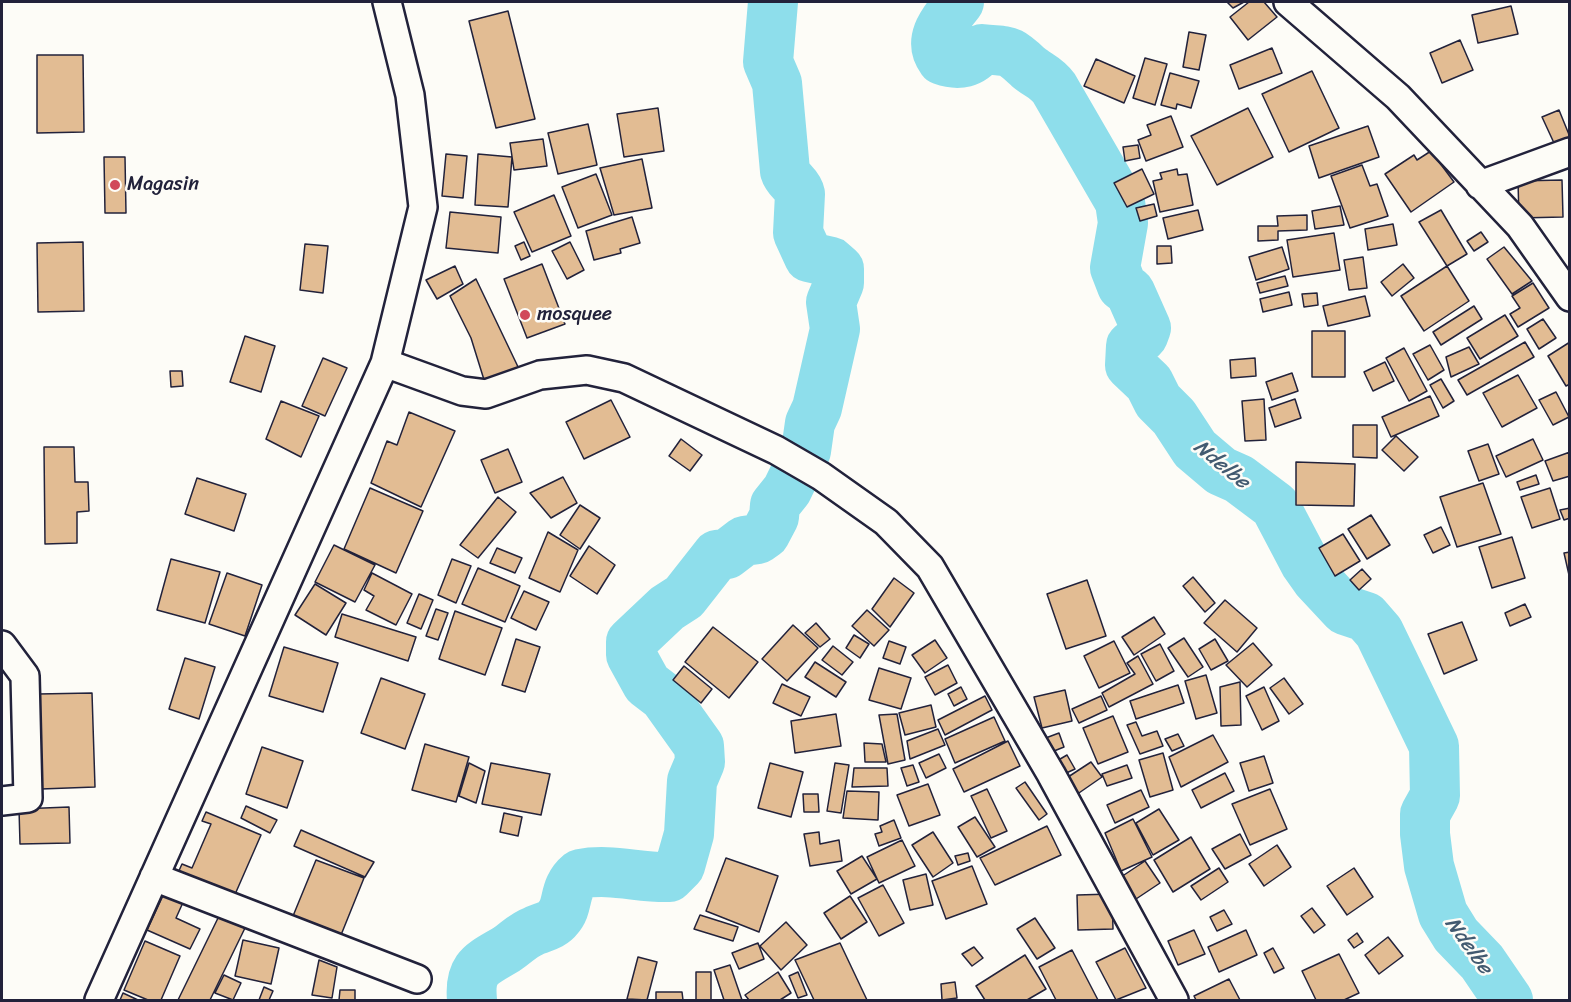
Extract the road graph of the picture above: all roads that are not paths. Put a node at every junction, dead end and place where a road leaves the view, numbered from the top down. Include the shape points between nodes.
1 (387, 2) edge
2 (1287, 2) edge
3 (1569, 152) edge
4 (1480, 185) junction
5 (1569, 297) edge
6 (385, 363) junction
7 (2, 645) edge
8 (2, 801) edge
9 (154, 877) junction
10 (417, 979) dead end
11 (99, 1000) edge
12 (1174, 1000) edge

1 - 6 street via 410,95 423,207
2 - 4 street via 1398,98
3 - 4 street
4 - 5 street via 1520,226
6 - 9 street
6 - 12 street via 462,391 486,394 540,375 587,370 624,378 776,450 886,522 930,567 1051,774
7 - 8 street via 25,676 28,798
9 - 10 street
9 - 11 street

